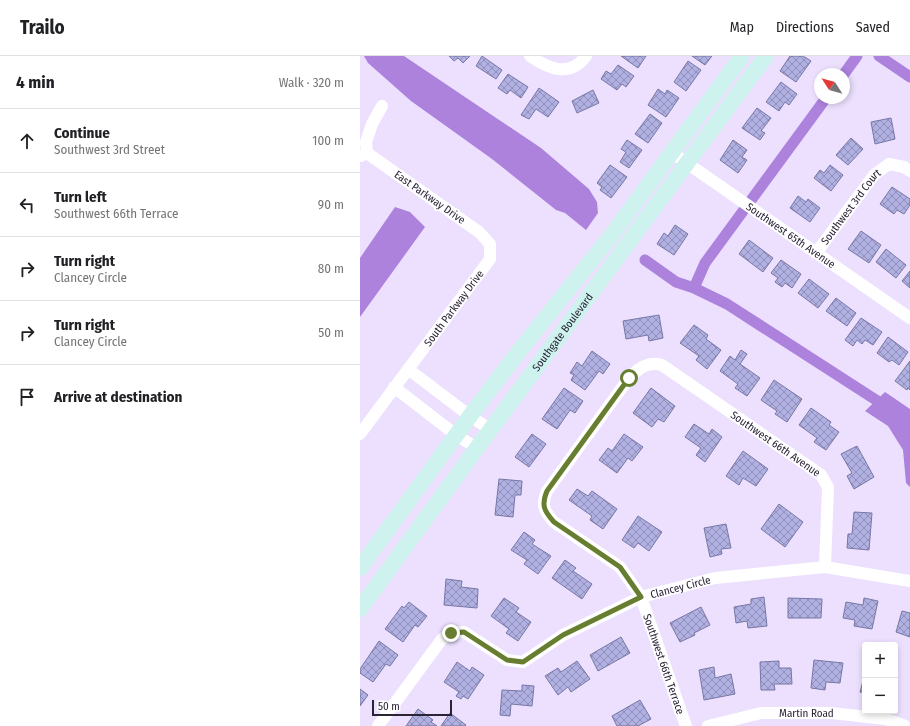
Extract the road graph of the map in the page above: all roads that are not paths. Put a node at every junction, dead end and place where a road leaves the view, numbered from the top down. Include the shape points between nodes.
1 (530, 56) edge
2 (586, 56) edge
3 (742, 56) edge
4 (766, 56) edge
5 (382, 106) dead end
6 (671, 152) junction
7 (364, 155) edge
8 (687, 163) junction
9 (910, 171) edge
10 (490, 244) joint
11 (816, 253) junction
12 (910, 318) edge
13 (408, 369) junction
14 (394, 387) junction
15 (470, 416) junction
16 (490, 430) junction
17 (360, 434) edge
18 (456, 435) junction
19 (477, 448) junction
20 (543, 504) joint
21 (825, 567) junction
22 (360, 568) edge
23 (910, 581) edge
24 (641, 597) junction
25 (360, 609) edge
26 (378, 726) edge
27 (686, 726) edge
28 (708, 726) edge
29 (905, 726) edge

1 - 2 street via 559,70 573,68
3 - 6 main road, Southgate Boulevard
4 - 8 main road, Southgate Boulevard
5 - 7 street via 372,124
6 - 8 street, Southwest 65th Avenue
6 - 15 main road, Southgate Boulevard via 611,236
7 - 10 street, East Parkway Drive via 479,232
8 - 11 street, Southwest 65th Avenue
8 - 16 main road, Southgate Boulevard
9 - 11 street, Southwest 3rd Court via 890,164 874,175
10 - 13 street, South Parkway Drive via 490,260
11 - 12 street, Southwest 65th Avenue
13 - 14 street, South Parkway Drive
13 - 15 street
14 - 17 street, South Parkway Drive
14 - 18 street
15 - 16 street
15 - 18 main road, Southgate Boulevard
16 - 19 main road, Southgate Boulevard
18 - 19 street
18 - 22 main road, Southgate Boulevard
19 - 25 main road, Southgate Boulevard
20 - 21 street, Southwest 66th Avenue via 547,491 629,378 645,365 662,365 821,475 828,488
20 - 24 street, Southwest 66th Terrace via 554,522 620,567
21 - 23 street, Clancey Circle
21 - 24 street, Clancey Circle via 715,578
24 - 26 street, Clancey Circle via 563,635 523,662 507,660 464,632 451,633 442,639
24 - 27 street, Southwest 66th Terrace
28 - 29 street, Martin Road via 761,713 831,713 886,719

